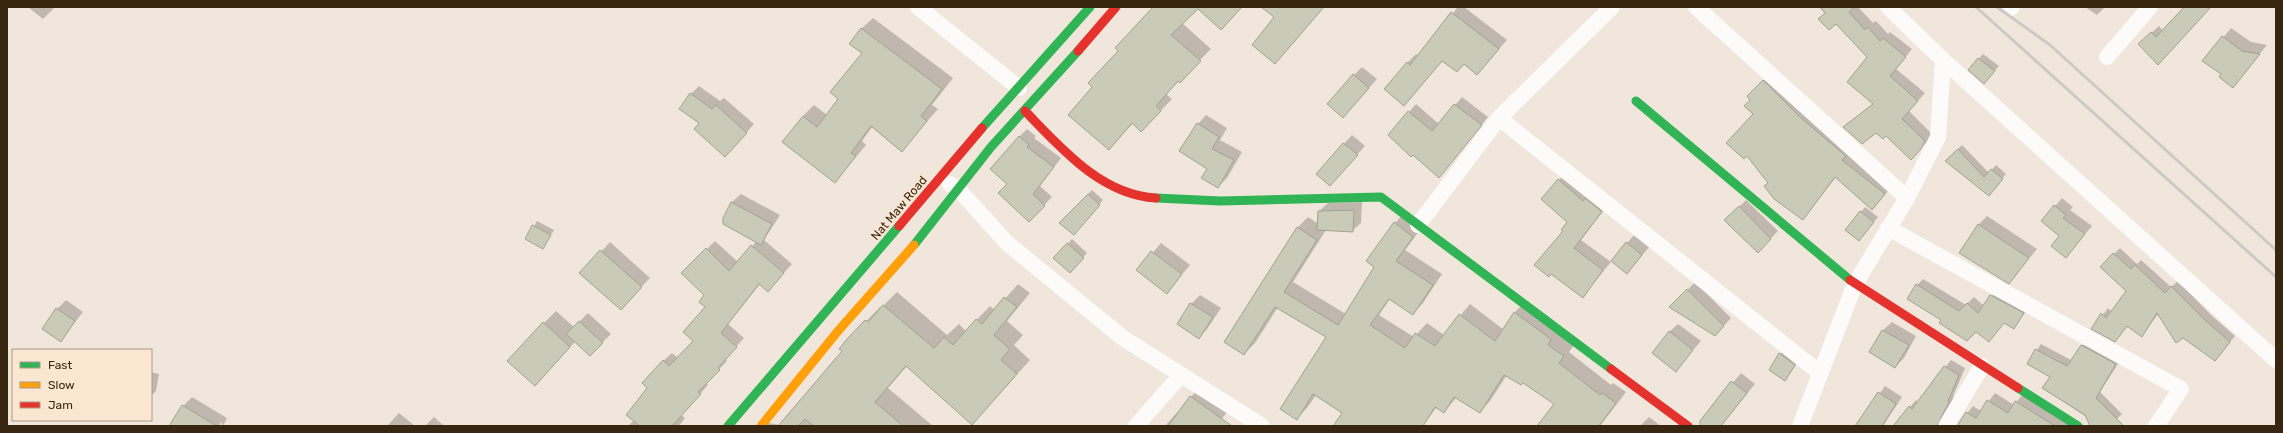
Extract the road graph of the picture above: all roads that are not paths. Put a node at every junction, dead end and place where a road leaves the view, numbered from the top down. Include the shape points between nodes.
1 (918, 7) edge
2 (1090, 7) edge
3 (1612, 7) edge
4 (1696, 7) edge
5 (1888, 7) edge
6 (2150, 7) edge
7 (1111, 9) edge
8 (2107, 57) dead end
9 (1943, 60) junction
10 (1019, 88) junction
11 (1636, 101) dead end
12 (1025, 111) junction
13 (1499, 118) junction
14 (940, 178) junction
15 (959, 190) junction
16 (1907, 198) junction
17 (1418, 225) junction
18 (1888, 228) junction
19 (1855, 284) junction
20 (2276, 360) edge
21 (1982, 366) junction
22 (1820, 373) junction
23 (1181, 375) junction
24 (728, 426) edge
25 (761, 426) edge
26 (1136, 426) edge
27 (1262, 426) edge
28 (1688, 426) edge
29 (1800, 426) edge
30 (1946, 426) edge
31 (2078, 426) edge
32 (2156, 426) edge

1 - 10 street
2 - 10 street, Nat Maw Road
3 - 13 street
4 - 16 street
5 - 9 street
6 - 8 street
7 - 12 street
9 - 16 street via 1938,137
9 - 20 street
10 - 14 street, Nat Maw Road
11 - 19 street
12 - 15 street via 991,147
12 - 17 street via 1073,157 1103,181 1123,192 1145,197 1220,201 1381,197
13 - 17 street
13 - 22 street
14 - 15 street
14 - 24 street, Nat Maw Road
15 - 23 street via 1007,243 1123,338
15 - 25 street via 882,283 838,331
16 - 18 street
17 - 28 street
18 - 19 street
18 - 32 street via 2181,389
19 - 21 street
19 - 22 street
21 - 30 street
21 - 31 street
22 - 29 street
23 - 26 street
23 - 27 street

